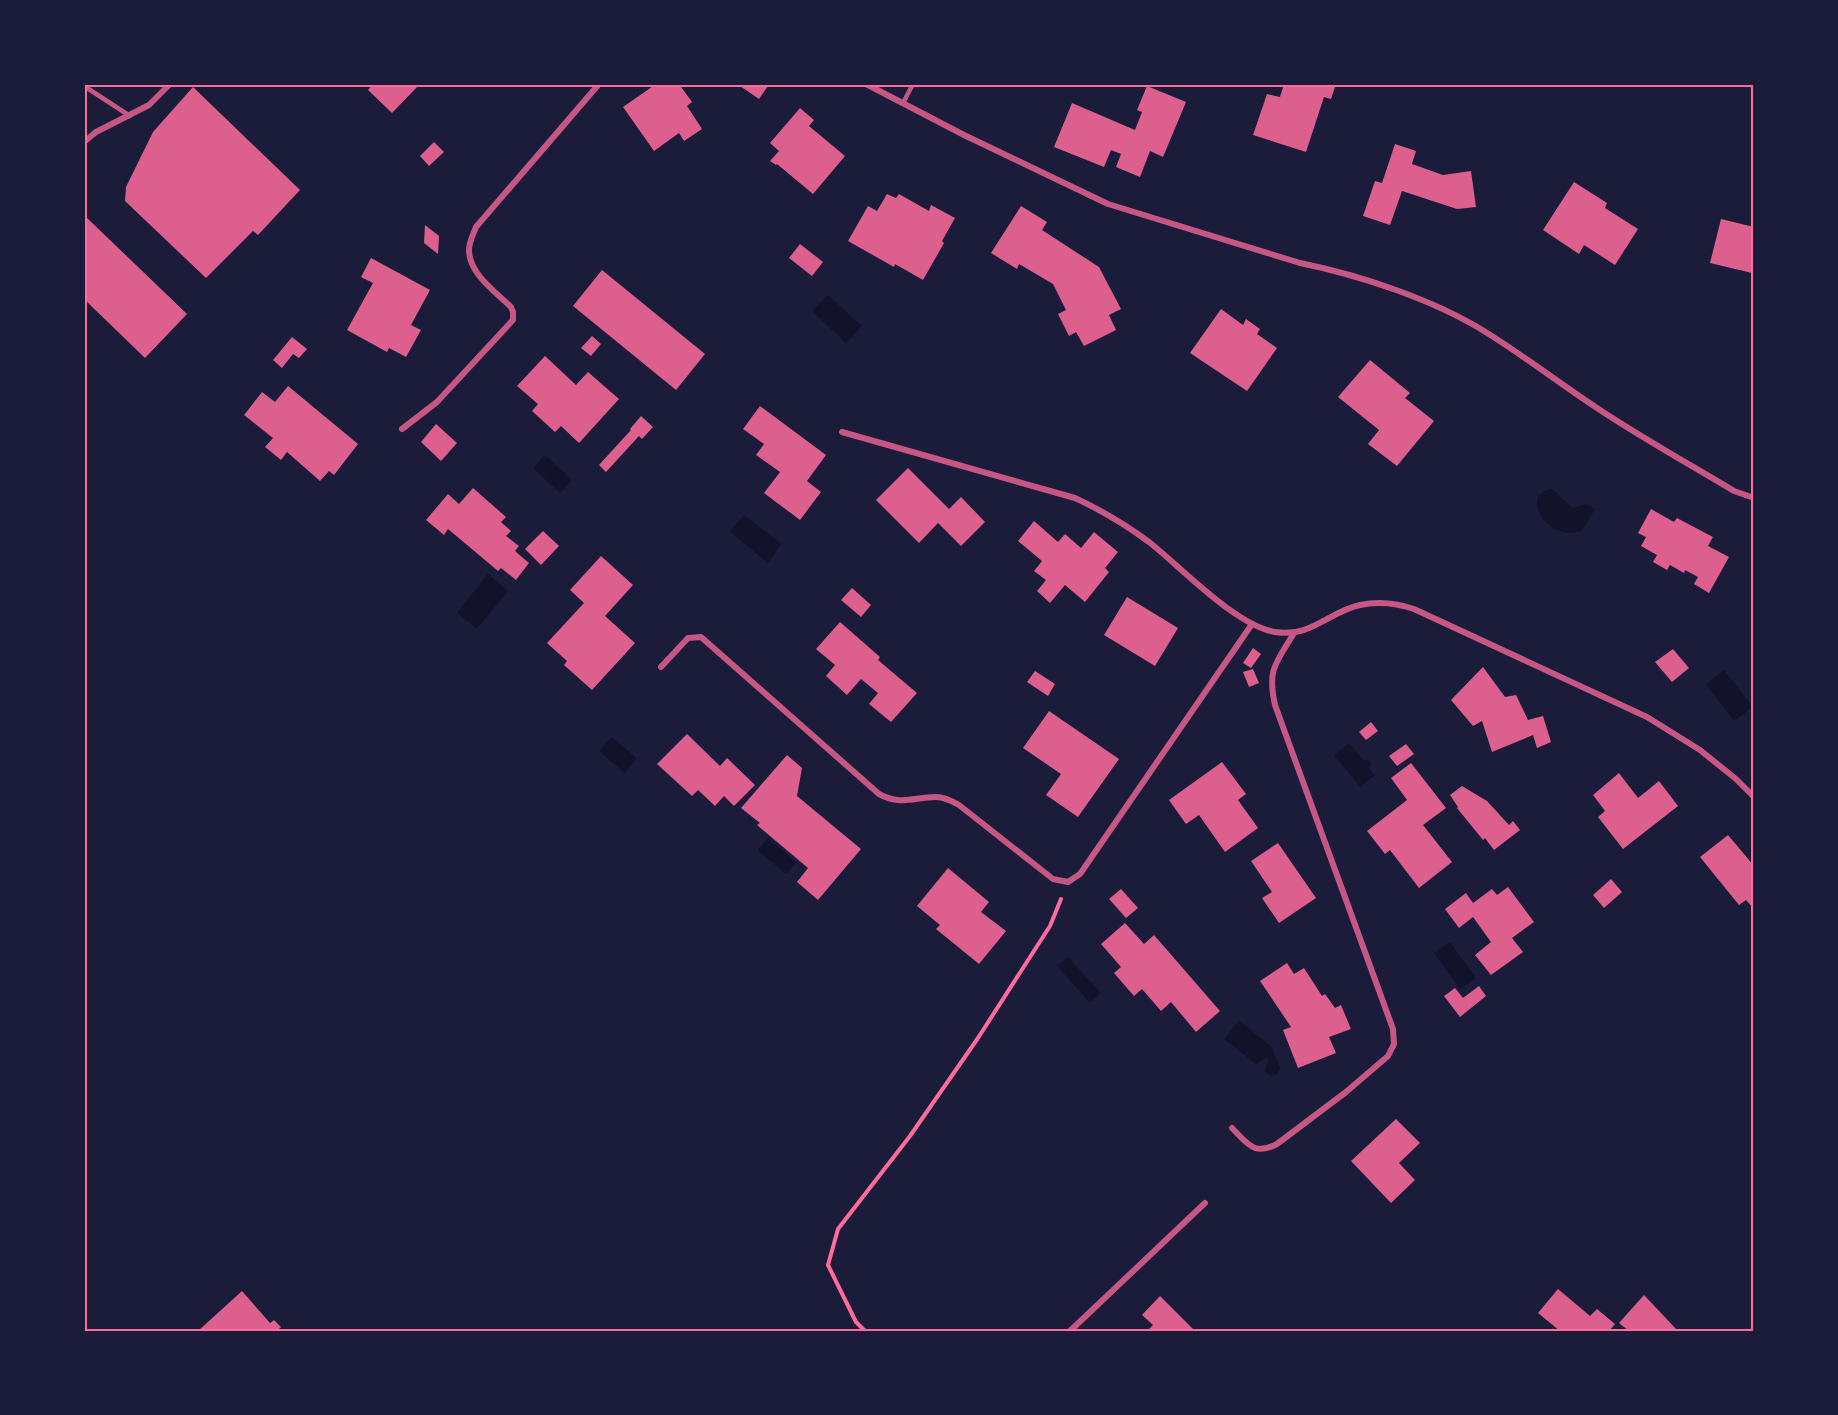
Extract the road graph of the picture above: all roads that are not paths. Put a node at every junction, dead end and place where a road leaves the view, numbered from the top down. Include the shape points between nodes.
1 (170, 84) edge
2 (599, 84) edge
3 (866, 84) edge
4 (913, 84) edge
5 (84, 86) edge
6 (903, 103) junction
7 (130, 116) junction
8 (84, 142) edge
9 (402, 429) dead end
10 (842, 432) dead end
11 (1754, 498) edge
12 (1252, 624) junction
13 (1294, 633) junction
14 (661, 667) dead end
15 (1754, 797) edge
16 (1232, 1128) dead end
17 (1205, 1203) dead end
18 (1070, 1331) edge

1 - 7 street via 149,105
2 - 9 street via 476,227 471,240 470,261 511,307 513,320 436,402
3 - 6 street
4 - 6 lane
5 - 7 lane
6 - 11 street via 1108,204 1331,269 1416,297 1455,315 1617,422 1734,491
7 - 8 street
10 - 12 street via 1075,498 1101,510 1148,541 1233,613
12 - 13 street via 1273,632
12 - 14 street via 1080,874 1068,882 1053,879 950,800 891,800 879,794 701,637 688,638
13 - 15 street via 1358,605 1398,603 1647,717 1700,750
13 - 16 street via 1272,673 1275,705 1393,1029 1394,1044 1388,1056 1346,1092 1277,1144 1265,1150 1255,1149
17 - 18 street

